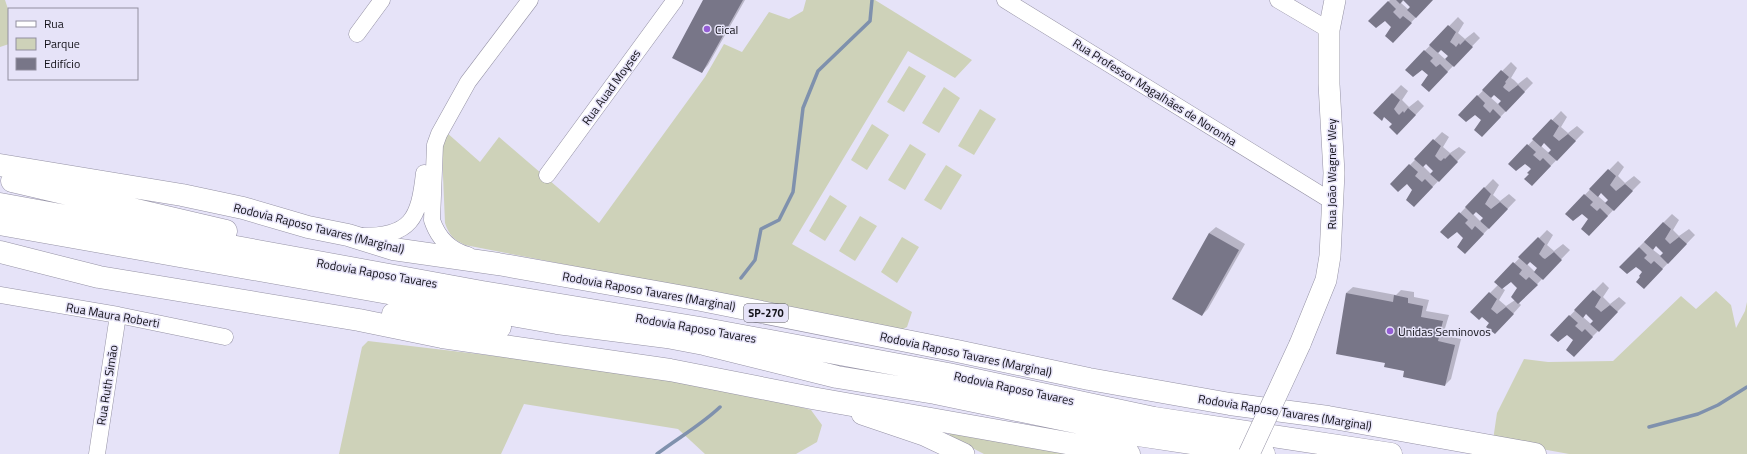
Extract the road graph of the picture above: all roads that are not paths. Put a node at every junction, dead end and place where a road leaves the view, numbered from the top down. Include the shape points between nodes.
1 (382, 0) edge
2 (530, 0) edge
3 (675, 0) edge
4 (1005, 0) edge
5 (1278, 0) edge
6 (1336, 0) edge
7 (1329, 30) junction
8 (357, 34) dead end
9 (468, 82) junction
10 (0, 165) edge
11 (1334, 173) junction
12 (547, 175) dead end
13 (0, 179) edge
14 (1305, 185) junction
15 (1333, 202) junction
16 (0, 204) edge
17 (0, 224) edge
18 (348, 235) junction
19 (0, 252) edge
20 (498, 264) junction
21 (389, 275) junction
22 (184, 290) junction
23 (0, 295) edge
24 (118, 315) junction
25 (225, 337) dead end
26 (704, 344) junction
27 (812, 398) junction
28 (97, 454) edge
29 (964, 454) edge
30 (1128, 454) edge
31 (1248, 454) edge
32 (1264, 454) edge
33 (1392, 454) edge
34 (1535, 454) edge

1 - 8 street
2 - 9 street
3 - 12 street, Rua Auad Moyses
4 - 14 street, Rua Professor Magalhães de Noronha
5 - 7 street
6 - 7 main road, Rua João Wagner Wey
7 - 11 main road, Rua João Wagner Wey
9 - 18 street via 452,98 430,130 421,194 413,219 393,234
9 - 20 street via 434,145 432,220 435,230 451,248
10 - 18 highway, Rodovia Raposo Tavares (Marginal) / SP-270 via 189,197
11 - 14 street via 1320,181
11 - 15 main road, Rua João Wagner Wey
13 - 21 highway via 224,230
14 - 15 street, Rua Professor Magalhães de Noronha
15 - 31 main road, Rua João Wagner Wey, bridge via 1326,280 1300,344
16 - 21 highway, Rodovia Raposo Tavares / SP-270
17 - 26 highway, Rodovia Raposo Tavares via 557,323
18 - 20 highway, Rodovia Raposo Tavares (Marginal) / SP-270 via 393,249
19 - 22 highway via 99,277
20 - 34 highway, Rodovia Raposo Tavares (Marginal) / SP-270 via 701,300 1089,379 1230,404 1328,417
21 - 33 highway, Rodovia Raposo Tavares / SP-270 via 700,328 948,374 1154,418
22 - 26 highway via 666,346
22 - 27 highway via 442,337 670,370
23 - 24 street, Rua Maura Roberti
24 - 25 street, Rua Maura Roberti
24 - 28 street, Rua Ruth Simão
26 - 32 highway, Rodovia Raposo Tavares via 837,377 935,393 1138,435
27 - 29 main road via 924,436
27 - 30 highway

